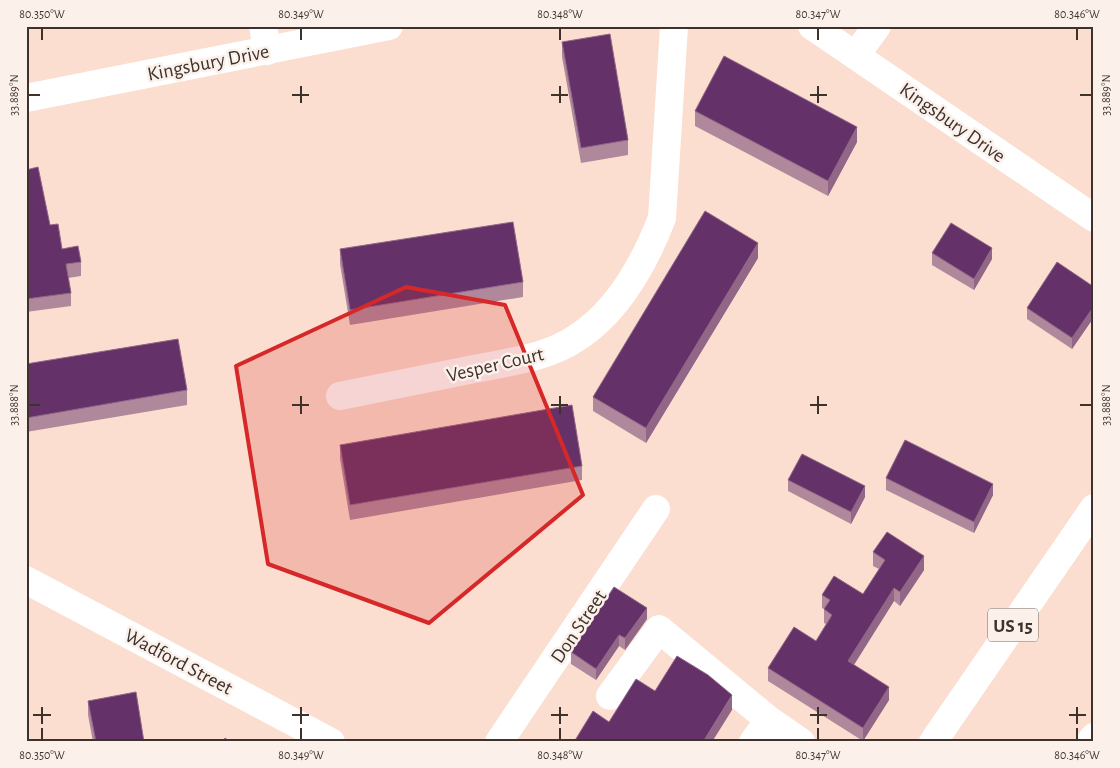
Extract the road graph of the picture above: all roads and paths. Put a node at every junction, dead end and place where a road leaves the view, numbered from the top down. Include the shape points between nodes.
1 (389, 26) edge
2 (674, 26) edge
3 (812, 26) edge
4 (876, 26) edge
5 (265, 38) edge
6 (856, 55) junction
7 (26, 98) edge
8 (1094, 218) edge
9 (340, 396) dead end
10 (1094, 508) edge
11 (656, 509) dead end
12 (26, 580) edge
13 (610, 696) dead end
14 (769, 720) junction
15 (1094, 737) edge
16 (331, 742) edge
17 (499, 742) edge
18 (753, 742) edge
19 (801, 742) edge
20 (933, 742) edge
21 (1090, 742) edge

1 - 5 street, Kingsbury Drive
2 - 9 street, Vesper Court via 662,218 632,279 605,315 578,338 546,354
3 - 6 street, Kingsbury Drive
4 - 6 street
5 - 7 street, Kingsbury Drive
6 - 8 street, Kingsbury Drive
10 - 20 street, US 15
11 - 17 street, Don Street
12 - 16 street, Wadford Street
13 - 14 street via 660,628
14 - 18 street
14 - 19 street
15 - 21 street

